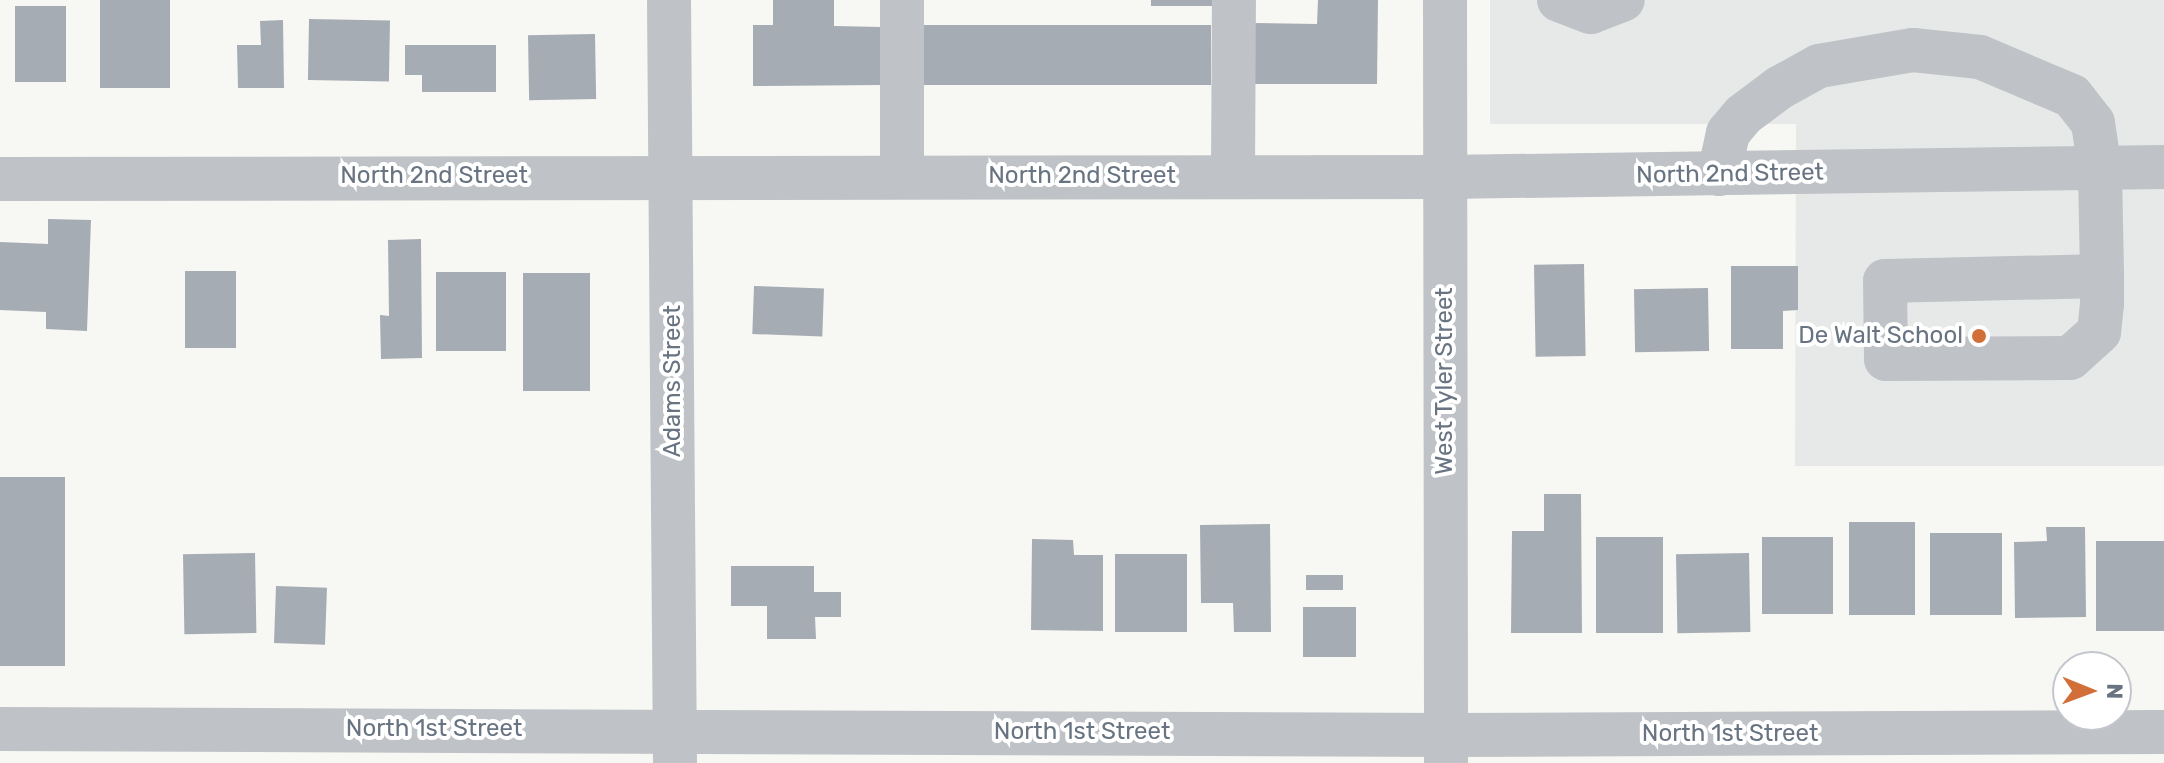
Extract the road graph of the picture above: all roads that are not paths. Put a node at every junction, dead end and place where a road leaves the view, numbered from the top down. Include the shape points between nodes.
1 (669, 0) edge
2 (902, 0) edge
3 (1234, 0) edge
4 (1445, 0) edge
5 (1559, 0) edge
6 (1623, 0) edge
7 (2164, 167) edge
8 (2100, 170) junction
9 (1719, 174) junction
10 (672, 175) junction
11 (902, 176) junction
12 (1233, 177) junction
13 (1445, 177) junction
14 (0, 179) edge
15 (2102, 276) junction
16 (0, 729) edge
17 (2164, 732) edge
18 (675, 746) edge
19 (1446, 749) edge

1 - 10 street, Adams Street
2 - 11 street
3 - 12 street
4 - 13 street, West Tyler Street
5 - 6 street via 1591,12
7 - 8 street, North 2nd Street
8 - 9 street, North 2nd Street
8 - 9 street via 2093,123 2072,96 1980,57 1913,50 1819,66 1779,88 1728,133
8 - 15 street
9 - 13 street, North 2nd Street
10 - 11 street, North 2nd Street
10 - 14 street, North 2nd Street
10 - 18 street, Adams Street
11 - 12 street, North 2nd Street
12 - 13 street, North 2nd Street
13 - 19 street, West Tyler Street
15 - 15 street via 2099,332 2070,358 1886,359 1885,281
16 - 18 street, North 1st Street
17 - 19 street, North 1st Street
18 - 19 street, North 1st Street

